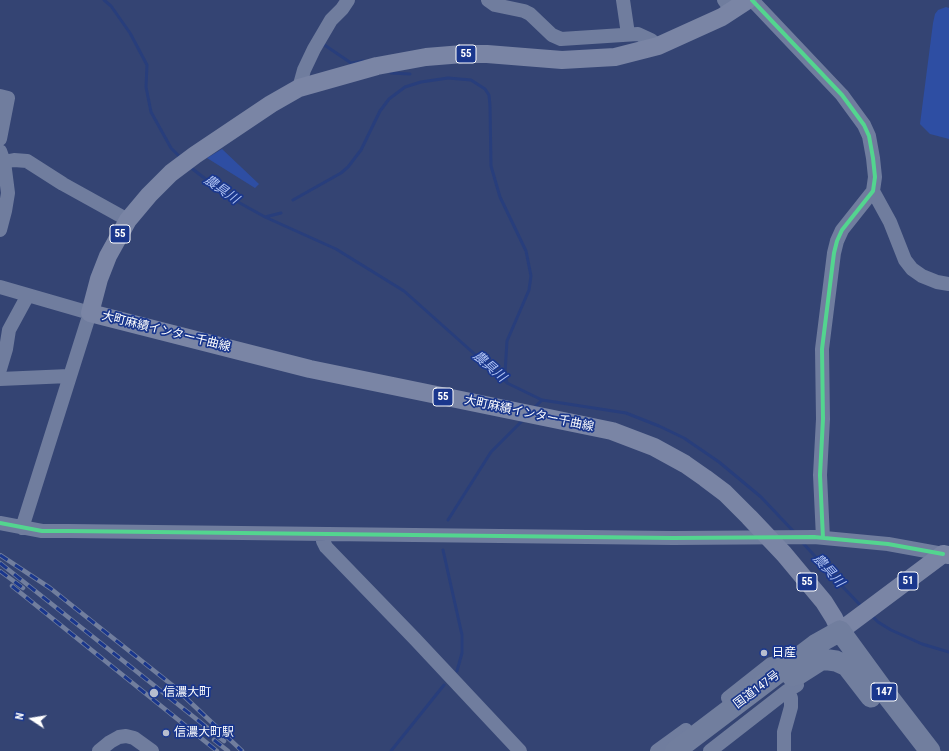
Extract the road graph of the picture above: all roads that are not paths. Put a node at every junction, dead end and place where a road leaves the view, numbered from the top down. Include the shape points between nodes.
1 (348, 0) edge
2 (488, 0) edge
3 (623, 0) edge
4 (748, 0) edge
5 (752, 0) edge
6 (728, 6) edge
7 (628, 34) junction
8 (658, 46) junction
9 (299, 88) junction
10 (0, 96) edge
11 (0, 139) edge
12 (2, 157) edge
13 (873, 191) junction
14 (128, 220) junction
15 (0, 230) edge
16 (949, 284) edge
17 (0, 287) edge
18 (28, 296) junction
19 (90, 313) junction
20 (0, 369) edge
21 (69, 376) junction
22 (0, 379) edge
23 (0, 523) edge
24 (22, 528) junction
25 (322, 534) junction
26 (774, 537) junction
27 (817, 537) junction
28 (946, 554) edge
29 (847, 626) junction
30 (789, 678) junction
31 (882, 703) junction
32 (99, 751) edge
33 (152, 751) edge
34 (520, 751) edge
35 (657, 751) edge
36 (675, 751) edge
37 (693, 751) edge
38 (710, 751) edge
39 (784, 751) edge
40 (918, 751) edge
41 (930, 751) edge

1 - 9 street via 331,20 314,48
2 - 7 street via 495,5 530,14 552,36 561,39
3 - 7 street
4 - 6 main road, 大町麻績インター千曲線 / 55
5 - 13 street via 842,95 864,124 873,158
6 - 8 main road, 大町麻績インター千曲線 / 55
7 - 8 street via 645,36
8 - 9 main road, 大町麻績インター千曲線 / 55 via 615,57 586,59 562,60 487,54 426,57 378,66
9 - 14 main road, 大町麻績インター千曲線 / 55 via 271,104 174,171
10 - 11 street via 8,98
12 - 14 street via 27,161
12 - 15 street via 8,193
13 - 16 street via 890,222 904,260 922,276
13 - 27 street via 842,230 834,253 822,349 823,419
14 - 19 main road, 大町麻績インター千曲線 / 55 via 108,256
17 - 18 street
18 - 19 street
18 - 20 street via 9,330
19 - 21 street
19 - 26 main road, 大町麻績インター千曲線 / 55 via 310,368 633,438 660,450 706,478
21 - 22 street
21 - 24 street
23 - 24 street
24 - 25 street via 42,531
25 - 26 street
25 - 34 street via 326,547
26 - 27 street
26 - 29 main road, 大町麻績インター千曲線 / 55 via 784,554 834,618
27 - 28 street via 888,544
28 - 29 main road, 51
29 - 30 highway, 国道147号 / 147 via 815,645
29 - 31 highway, 147 via 850,661
29 - 41 highway, 147 via 886,694
30 - 31 highway, 147 via 821,660 845,664 873,699
30 - 35 street via 785,664 771,664
30 - 36 highway, 国道147号 / 147
30 - 37 highway, 国道147号 / 147
30 - 38 street
30 - 39 street via 792,707 784,732
31 - 40 highway, 147
32 - 33 street via 110,742 126,736 134,738

